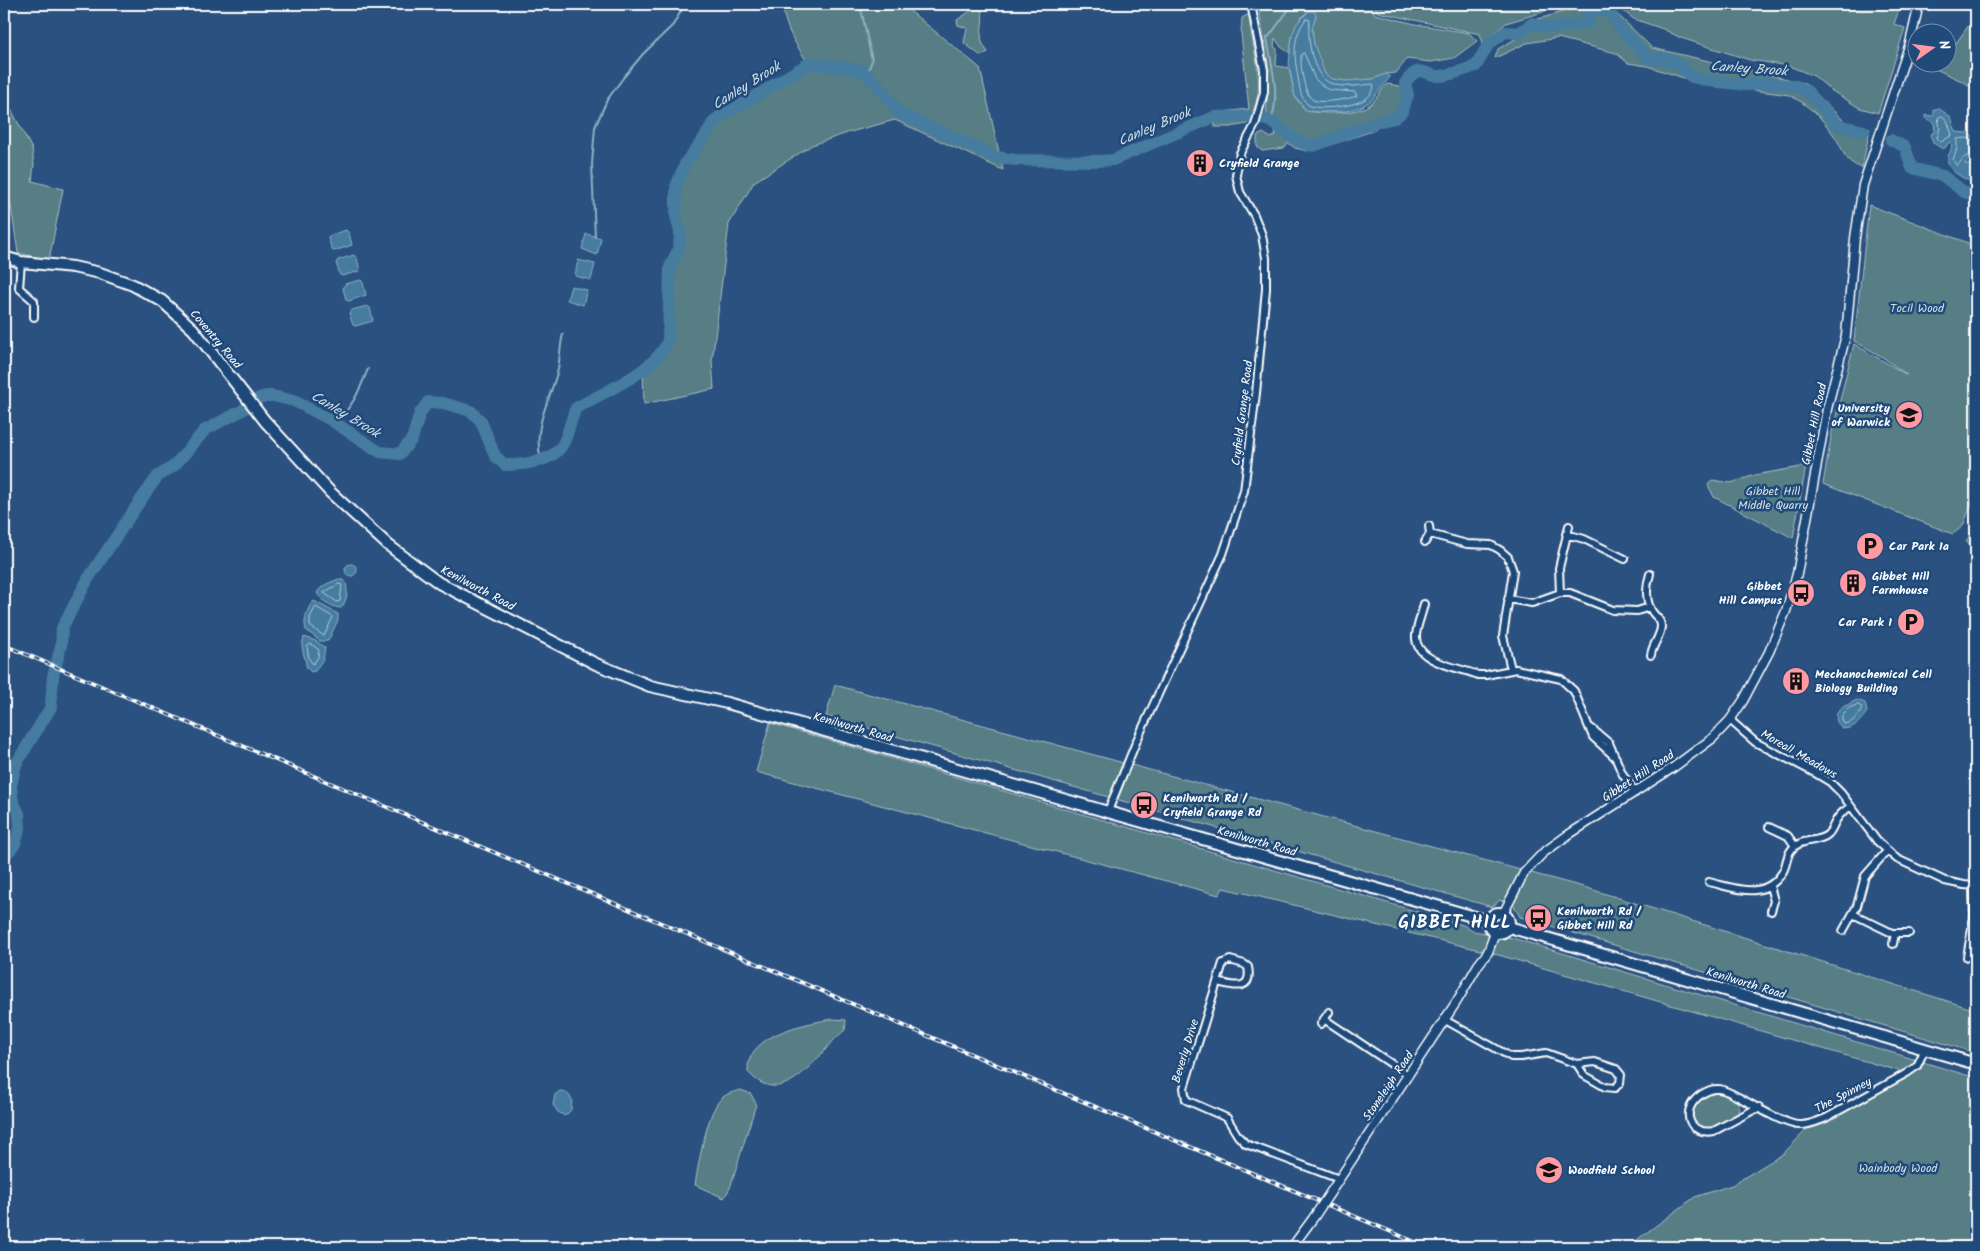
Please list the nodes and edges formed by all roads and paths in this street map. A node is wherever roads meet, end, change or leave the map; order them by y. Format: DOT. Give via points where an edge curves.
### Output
graph roads {
  1 [pos="1251,4"];
  2 [pos="1919,4"];
  3 [pos="4,257"];
  4 [pos="21,262"];
  5 [pos="34,317"];
  6 [pos="276,432"];
  7 [pos="1429,526"];
  8 [pos="1568,526"];
  9 [pos="1430,534"];
  10 [pos="1566,534"];
  11 [pos="1425,542"];
  12 [pos="1625,559"];
  13 [pos="1650,574"];
  14 [pos="1560,593"];
  15 [pos="1508,599"];
  16 [pos="1424,604"];
  17 [pos="1650,607"];
  18 [pos="1651,655"];
  19 [pos="1511,669"];
  20 [pos="1730,720"];
  21 [pos="1635,793"];
  22 [pos="1851,806"];
  23 [pos="1108,811"];
  24 [pos="1769,827"];
  25 [pos="1795,846"];
  26 [pos="1887,851"];
  27 [pos="1727,878"];
  28 [pos="1709,882"];
  29 [pos="1726,886"];
  30 [pos="1770,886"];
  31 [pos="1975,886"];
  32 [pos="1772,911"];
  33 [pos="1503,914"];
  34 [pos="1854,914"];
  35 [pos="1489,921"];
  36 [pos="1509,927"];
  37 [pos="1843,932"];
  38 [pos="1496,933"];
  39 [pos="1909,933"];
  40 [pos="1895,934"];
  41 [pos="1893,944"];
  42 [pos="1968,947"];
  43 [pos="1976,948"];
  44 [pos="1967,956"];
  45 [pos="1218,982"];
  46 [pos="1329,1012"];
  47 [pos="1445,1020"];
  48 [pos="1925,1049"];
  49 [pos="1577,1064"];
  50 [pos="1976,1064"];
  51 [pos="1408,1075"];
  52 [pos="1759,1107"];
  53 [pos="1339,1179"];
  54 [pos="1292,1247"];
  1 -- 23 [label="street, Cryfield Grange Road" via="1265,79 1264,92 1260,111 1240,153 1236,171 1240,192 1262,235 1266,303 1244,491 1223,554 1137,740"];
  2 -- 20 [label="street, Gibbet Hill Road" via="1910,42 1863,185 1846,335 1827,409 1797,574 1769,652"];
  3 -- 4 [label="main road, Coventry Road"];
  4 -- 5 [label="street" via="18,286 34,301"];
  4 -- 6 [label="main road, Coventry Road" via="100,273 157,298 193,329"];
  6 -- 23 [label="main road, Kenilworth Road" via="330,492 388,545 439,583 596,664 650,686 727,703"];
  7 -- 9 [label="street"];
  8 -- 10 [label="street"];
  9 -- 11 [label="street"];
  9 -- 15 [label="street" via="1467,544 1486,544 1500,550 1512,567"];
  10 -- 12 [label="street"];
  10 -- 14 [label="street" via="1559,568"];
  13 -- 17 [label="street" via="1647,585"];
  14 -- 15 [label="street" via="1535,603"];
  14 -- 17 [label="street" via="1573,593 1613,610 1637,611"];
  15 -- 19 [label="street" via="1503,636"];
  16 -- 19 [label="street" via="1416,636 1424,655 1478,675"];
  17 -- 18 [label="street" via="1661,626"];
  19 -- 21 [label="street" via="1554,676 1567,684 1579,700 1597,742 1616,758"];
  20 -- 21 [label="street, Gibbet Hill Road" via="1696,752"];
  20 -- 22 [label="street, Moreall Meadows" via="1755,742 1830,782"];
  21 -- 33 [label="street, Gibbet Hill Road" via="1538,858 1524,872"];
  22 -- 25 [label="street" via="1840,815 1826,836"];
  22 -- 26 [label="street, Moreall Meadows"];
  23 -- 35 [label="main road, Kenilworth Road"];
  24 -- 25 [label="street" via="1788,836"];
  25 -- 30 [label="street" via="1782,873"];
  26 -- 31 [label="street, Moreall Meadows" via="1938,879"];
  26 -- 34 [label="street" via="1863,880"];
  27 -- 29 [label="street"];
  28 -- 29 [label="street"];
  29 -- 30 [label="street" via="1751,892"];
  30 -- 32 [label="street" via="1774,901"];
  31 -- 42 [label="street"];
  33 -- 35 [label="main road" via="1494,915"];
  33 -- 36 [label="main road" via="1509,920"];
  34 -- 37 [label="street"];
  34 -- 40 [label="street"];
  35 -- 38 [label="main road" via="1490,928"];
  36 -- 38 [label="main road" via="1503,933"];
  36 -- 48 [label="main road, Kenilworth Road"];
  38 -- 47 [label="street, Stoneleigh Road" via="1488,952"];
  39 -- 40 [label="street"];
  40 -- 41 [label="street"];
  42 -- 43 [label="street"];
  42 -- 44 [label="street"];
  45 -- 45 [label="street, Beverly Drive" via="1225,961 1233,960 1248,967 1246,982 1242,986"];
  45 -- 53 [label="street, Beverly Drive" via="1184,1088 1186,1100 1227,1118 1246,1144"];
  46 -- 51 [label="street" via="1323,1022"];
  47 -- 49 [label="street" via="1511,1057 1546,1053"];
  47 -- 51 [label="street, Stoneleigh Road"];
  48 -- 50 [label="main road, Kenilworth Road"];
  48 -- 52 [label="street, The Spinney" via="1917,1066 1907,1074 1812,1124 1800,1126 1789,1123"];
  49 -- 49 [label="street" via="1591,1061 1616,1069 1621,1075 1620,1083 1615,1088 1605,1087 1584,1075"];
  51 -- 53 [label="street, Stoneleigh Road"];
  52 -- 52 [label="street, The Spinney" via="1714,1088 1692,1102 1688,1111 1696,1129 1708,1133"];
  53 -- 54 [label="street, Stoneleigh Road, bridge"];
}
